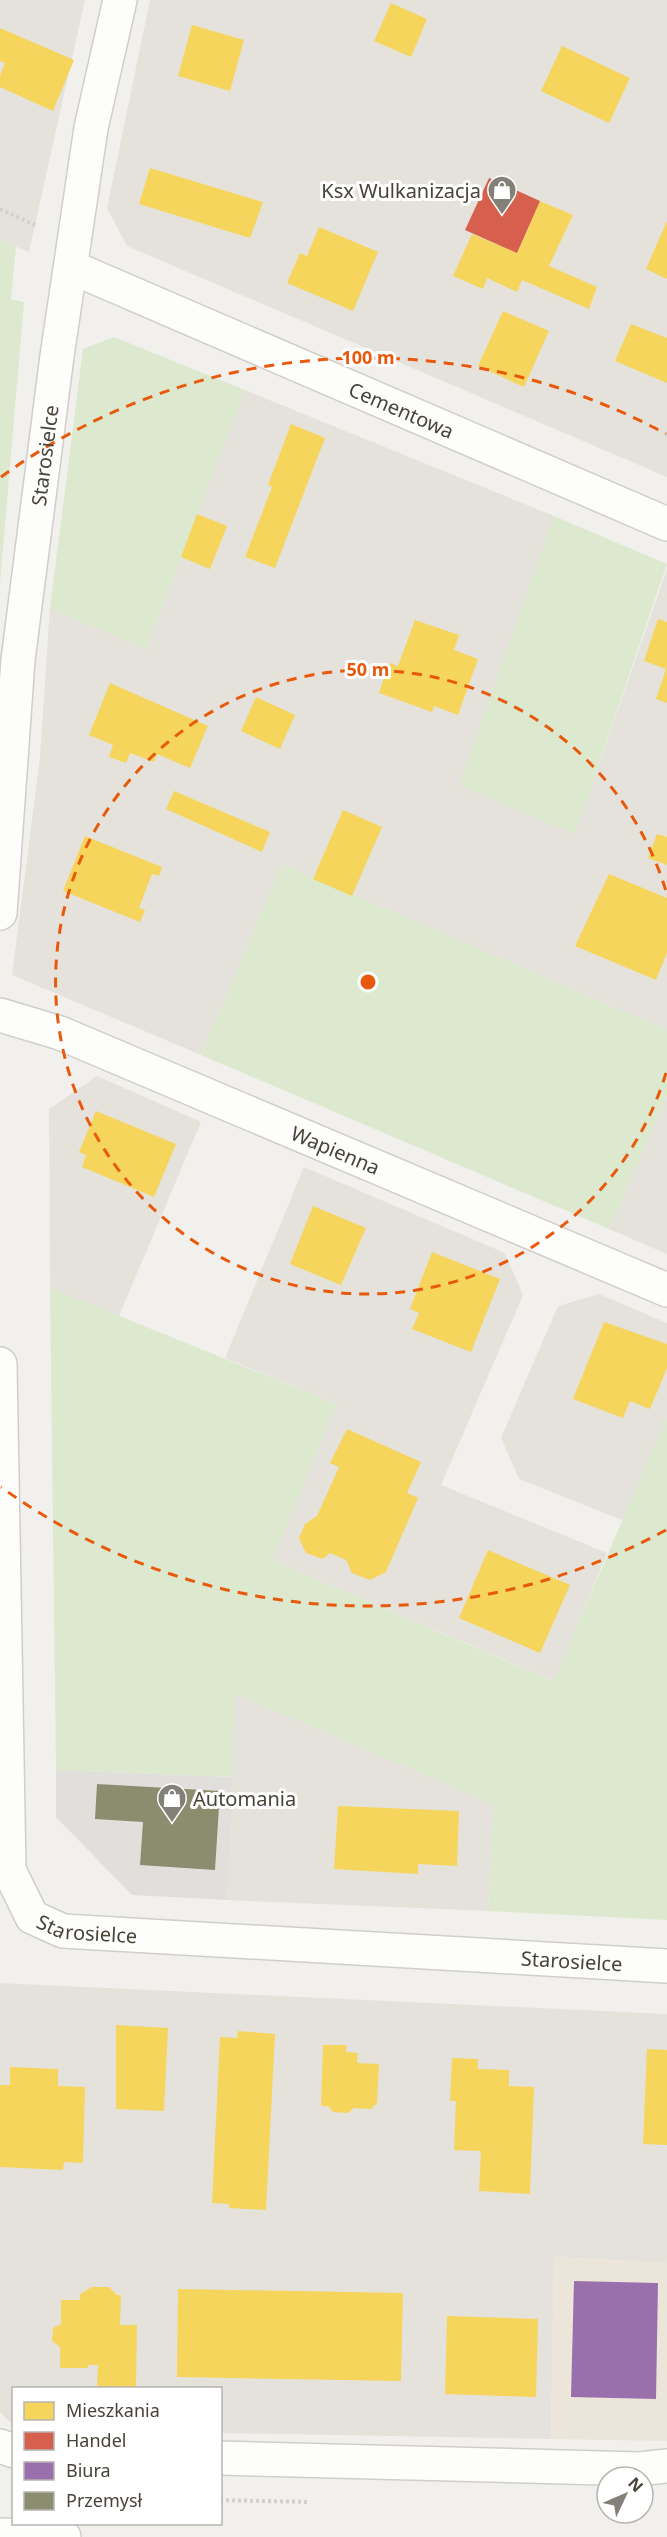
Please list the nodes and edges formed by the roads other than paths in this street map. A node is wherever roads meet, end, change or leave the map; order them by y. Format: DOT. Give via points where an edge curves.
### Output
graph roads {
  1 [pos="120,0"];
  2 [pos="71,267"];
  3 [pos="667,524"];
  4 [pos="0,913"];
  5 [pos="0,1015"];
  6 [pos="667,1290"];
  7 [pos="0,1364"];
  8 [pos="667,1966"];
  9 [pos="222,2458"];
  10 [pos="667,2466"];
  11 [pos="0,2535"];
  12 [pos="64,2537"];
  1 -- 2 [label="street, Starosielce" via="91,128"];
  2 -- 3 [label="street, Cementowa"];
  2 -- 4 [label="street, Starosielce" via="18,660"];
  5 -- 6 [label="street, Wapienna" via="60,1033"];
  7 -- 8 [label="street, Starosielce" via="9,1870 32,1917 63,1931"];
  9 -- 10 [label="street" via="640,2469"];
  11 -- 12 [label="street"];
}
